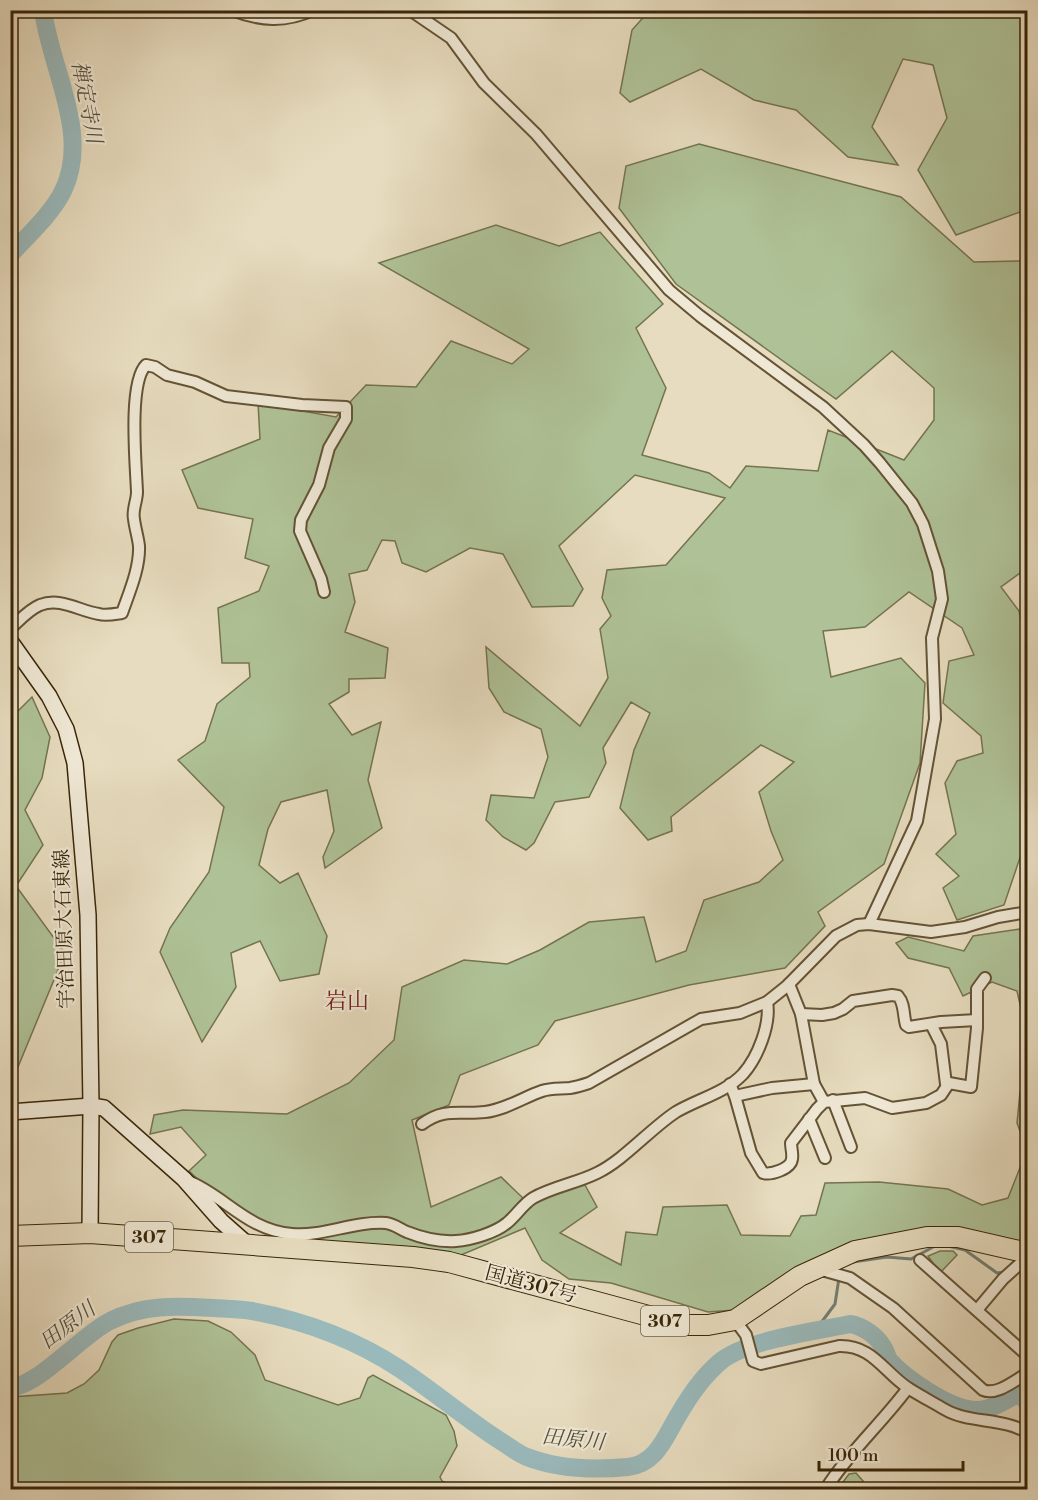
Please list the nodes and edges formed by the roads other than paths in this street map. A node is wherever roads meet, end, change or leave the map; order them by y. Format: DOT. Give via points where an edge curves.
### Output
graph roads {
  1 [pos="232,10"];
  2 [pos="313,10"];
  3 [pos="410,10"];
  4 [pos="324,592"];
  5 [pos="10,629"];
  6 [pos="10,642"];
  7 [pos="1028,912"];
  8 [pos="870,924"];
  9 [pos="985,978"];
  10 [pos="789,984"];
  11 [pos="767,1002"];
  12 [pos="801,1014"];
  13 [pos="977,1020"];
  14 [pos="931,1024"];
  15 [pos="730,1084"];
  16 [pos="814,1084"];
  17 [pos="946,1084"];
  18 [pos="735,1096"];
  19 [pos="829,1101"];
  20 [pos="91,1106"];
  21 [pos="10,1112"];
  22 [pos="809,1119"];
  23 [pos="422,1124"];
  24 [pos="851,1148"];
  25 [pos="825,1158"];
  26 [pos="184,1179"];
  27 [pos="90,1233"];
  28 [pos="10,1236"];
  29 [pos="247,1244"];
  30 [pos="1027,1253"];
  31 [pos="920,1260"];
  32 [pos="825,1270"];
  33 [pos="976,1310"];
  34 [pos="740,1327"];
  35 [pos="1028,1356"];
  36 [pos="1028,1373"];
  37 [pos="908,1388"];
  38 [pos="1028,1433"];
  39 [pos="825,1490"];
  1 -- 2 [label="street" via="256,19 275,20"];
  3 -- 8 [label="street" via="451,38 484,82 536,134 669,291 823,407 880,463 912,503 923,524 942,599 932,638 935,719 917,821"];
  4 -- 5 [label="street" via="300,531 301,520 319,485 329,448 346,419 346,407 226,396 146,365 138,383 134,447 137,494 133,516 139,547 122,613 99,614 47,603"];
  6 -- 20 [label="main road, 宇治田原大石東線" via="49,696 66,729 75,763 88,915"];
  7 -- 8 [label="street" via="931,932"];
  8 -- 10 [label="street" via="857,925 836,936"];
  9 -- 13 [label="street" via="977,989"];
  10 -- 11 [label="street"];
  10 -- 12 [label="street"];
  11 -- 15 [label="street" via="769,1011 755,1055 744,1073"];
  11 -- 23 [label="street" via="740,1013 701,1019 589,1083 544,1090 486,1112 444,1114"];
  12 -- 14 [label="street" via="834,1013 853,1000 892,995 902,1000 906,1025"];
  12 -- 16 [label="street"];
  13 -- 14 [label="street"];
  13 -- 17 [label="street" via="971,1087"];
  14 -- 17 [label="street" via="941,1044"];
  15 -- 18 [label="street"];
  15 -- 26 [label="street" via="677,1112 599,1173 533,1198 506,1224 457,1241 429,1240 390,1224 366,1222 310,1233 274,1230 246,1219"];
  16 -- 18 [label="street"];
  16 -- 19 [label="street"];
  17 -- 19 [label="street" via="941,1095 932,1101 892,1108 865,1098"];
  18 -- 22 [label="street" via="751,1153 766,1174 791,1162 791,1143"];
  19 -- 22 [label="street"];
  19 -- 24 [label="street"];
  20 -- 21 [label="main road"];
  20 -- 26 [label="main road" via="104,1107"];
  20 -- 27 [label="main road, 宇治田原大石東線"];
  22 -- 25 [label="street"];
  26 -- 29 [label="main road"];
  27 -- 28 [label="highway, 国道307号 / 307"];
  27 -- 29 [label="highway, 国道307号 / 307"];
  29 -- 34 [label="highway, 国道307号 / 307" via="449,1262 682,1325"];
  30 -- 32 [label="highway, 国道307号 / 307" via="958,1237 927,1238 855,1251"];
  30 -- 33 [label="street"];
  31 -- 33 [label="street"];
  32 -- 34 [label="highway, 国道307号 / 307" via="800,1276"];
  32 -- 36 [label="street" via="845,1276 893,1308 983,1390 996,1391"];
  33 -- 35 [label="street"];
  34 -- 37 [label="street" via="753,1361 761,1364 851,1346 878,1360"];
  37 -- 38 [label="street" via="953,1414 1002,1423"];
  37 -- 39 [label="street" via="842,1464"];
}
